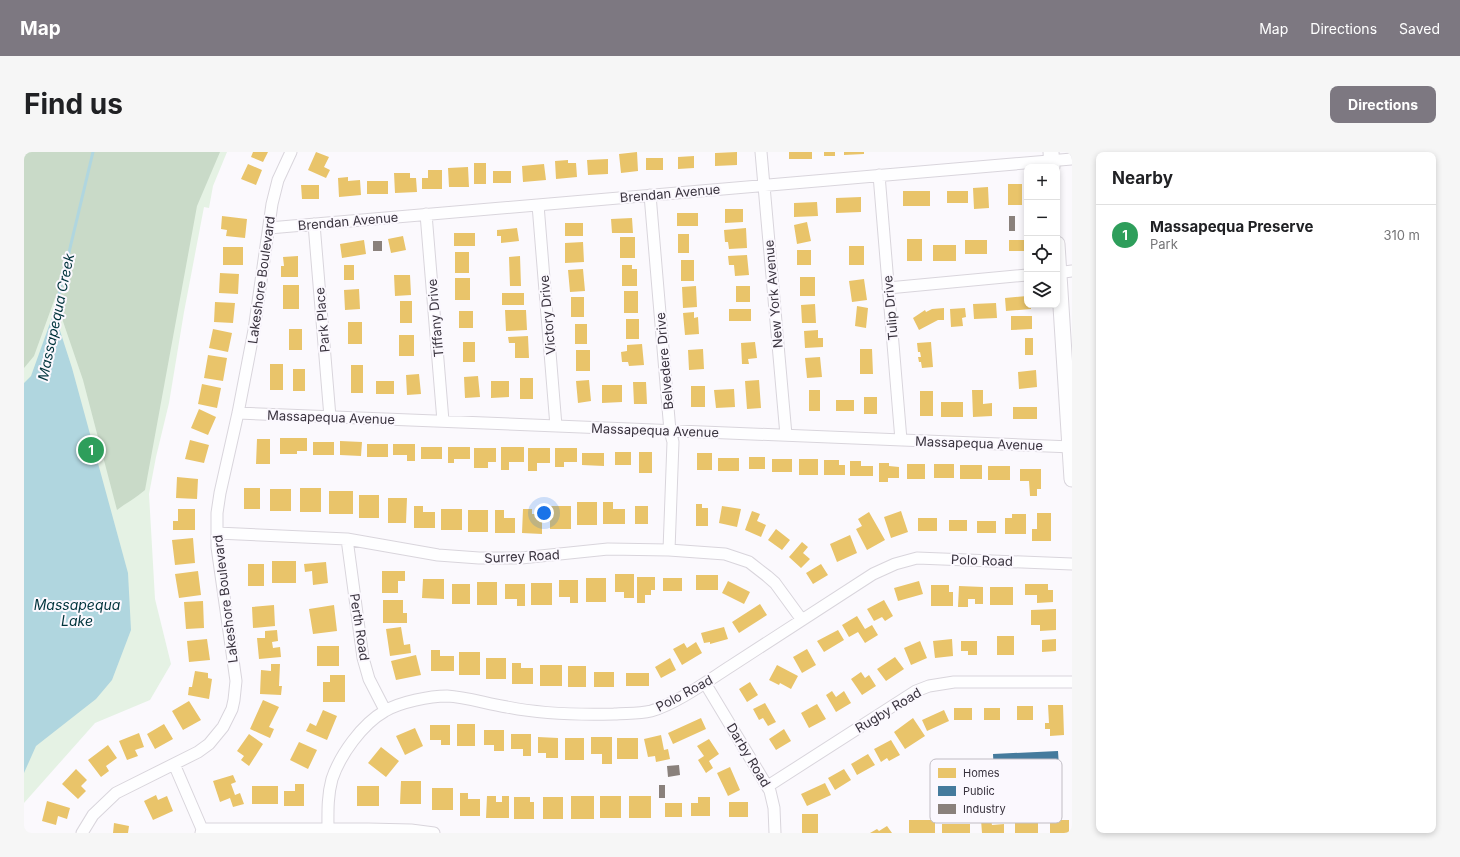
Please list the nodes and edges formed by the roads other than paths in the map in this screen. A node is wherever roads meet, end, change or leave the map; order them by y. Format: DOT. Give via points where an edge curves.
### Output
graph roads {
  1 [pos="290,152"];
  2 [pos="761,152"];
  3 [pos="1072,159"];
  4 [pos="1052,160"];
  5 [pos="879,175"];
  6 [pos="764,185"];
  7 [pos="650,195"];
  8 [pos="538,205"];
  9 [pos="426,214"];
  10 [pos="314,224"];
  11 [pos="269,228"];
  12 [pos="1060,258"];
  13 [pos="1063,272"];
  14 [pos="1024,275"];
  15 [pos="888,288"];
  16 [pos="238,413"];
  17 [pos="330,417"];
  18 [pos="443,422"];
  19 [pos="556,426"];
  20 [pos="670,431"];
  21 [pos="786,435"];
  22 [pos="901,440"];
  23 [pos="1071,447"];
  24 [pos="1072,479"];
  25 [pos="217,533"];
  26 [pos="347,539"];
  27 [pos="669,550"];
  28 [pos="1072,564"];
  29 [pos="802,620"];
  30 [pos="1072,682"];
  31 [pos="705,683"];
  32 [pos="385,710"];
  33 [pos="174,764"];
  34 [pos="768,786"];
  35 [pos="202,831"];
  36 [pos="328,831"];
  37 [pos="82,833"];
  38 [pos="434,833"];
  39 [pos="775,833"];
  1 -- 11 [label="street, Lakeshore Boulevard" via="275,190"];
  2 -- 6 [label="street, New York Avenue"];
  3 -- 4 [label="street, Brendan Avenue"];
  4 -- 5 [label="street, Brendan Avenue"];
  5 -- 6 [label="street, Brendan Avenue"];
  5 -- 15 [label="street, Tulip Drive"];
  6 -- 7 [label="street, Brendan Avenue"];
  6 -- 21 [label="street, New York Avenue"];
  7 -- 8 [label="street, Brendan Avenue"];
  7 -- 20 [label="street, Belvedere Drive"];
  8 -- 9 [label="street, Brendan Avenue"];
  8 -- 19 [label="street, Victory Drive"];
  9 -- 10 [label="street, Brendan Avenue"];
  9 -- 18 [label="street, Tiffany Drive"];
  10 -- 11 [label="street, Brendan Avenue"];
  10 -- 17 [label="street, Park Place"];
  11 -- 16 [label="street, Lakeshore Boulevard" via="254,330"];
  12 -- 13 [label="main road"];
  13 -- 23 [label="main road"];
  14 -- 15 [label="street"];
  15 -- 22 [label="street, Tulip Drive"];
  16 -- 17 [label="street, Massapequa Avenue"];
  16 -- 25 [label="street, Lakeshore Boulevard" via="220,493"];
  17 -- 18 [label="street, Massapequa Avenue"];
  18 -- 19 [label="street, Massapequa Avenue"];
  19 -- 20 [label="street, Massapequa Avenue"];
  20 -- 21 [label="street, Massapequa Avenue"];
  20 -- 27 [label="street, Belvedere Drive" via="673,442"];
  21 -- 22 [label="street, Massapequa Avenue"];
  22 -- 23 [label="street, Massapequa Avenue"];
  23 -- 24 [label="main road"];
  25 -- 26 [label="street, Surrey Road"];
  25 -- 33 [label="street, Lakeshore Boulevard" via="236,682 234,700 228,719 217,736 198,752"];
  26 -- 27 [label="street, Surrey Road" via="438,555 480,558 521,558 608,549"];
  26 -- 32 [label="street, Perth Road" via="363,658 369,679"];
  27 -- 29 [label="street, Surrey Road" via="725,554 749,562 775,583"];
  28 -- 29 [label="street, Polo Road" via="917,558 873,574"];
  29 -- 31 [label="street, Polo Road"];
  30 -- 34 [label="street, Rugby Road" via="954,682 929,686"];
  31 -- 32 [label="street, Polo Road" via="665,706 639,713 549,713 446,696 420,699"];
  31 -- 34 [label="street, Darby Road"];
  32 -- 36 [label="street, Polo Road" via="359,734 337,766 329,796"];
  33 -- 35 [label="street"];
  33 -- 37 [label="street, Lakeshore Boulevard" via="116,793 93,815"];
  34 -- 39 [label="street, Darby Road" via="772,797"];
  35 -- 36 [label="street"];
  36 -- 38 [label="street" via="368,828"];
}
